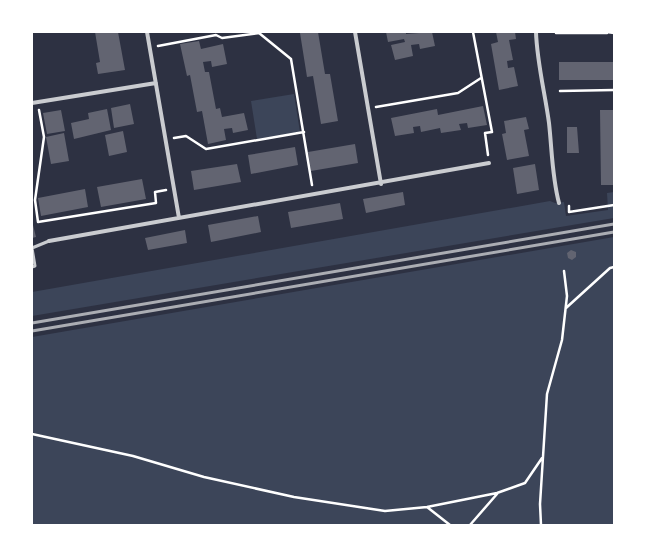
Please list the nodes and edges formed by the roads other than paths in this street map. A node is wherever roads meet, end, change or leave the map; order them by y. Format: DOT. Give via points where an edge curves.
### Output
graph roads {
  1 [pos="147,32"];
  2 [pos="355,32"];
  3 [pos="536,32"];
  4 [pos="156,83"];
  5 [pos="32,103"];
  6 [pos="489,163"];
  7 [pos="381,184"];
  8 [pos="560,203"];
  9 [pos="179,218"];
  10 [pos="49,241"];
  11 [pos="32,267"];
  1 -- 4 [label="street"];
  2 -- 7 [label="street"];
  3 -- 8 [label="street" via="555,187"];
  4 -- 5 [label="street"];
  4 -- 9 [label="street"];
  6 -- 7 [label="street"];
  7 -- 9 [label="street"];
  9 -- 10 [label="street"];
  10 -- 11 [label="lane" via="32,248 35,266"];
}
